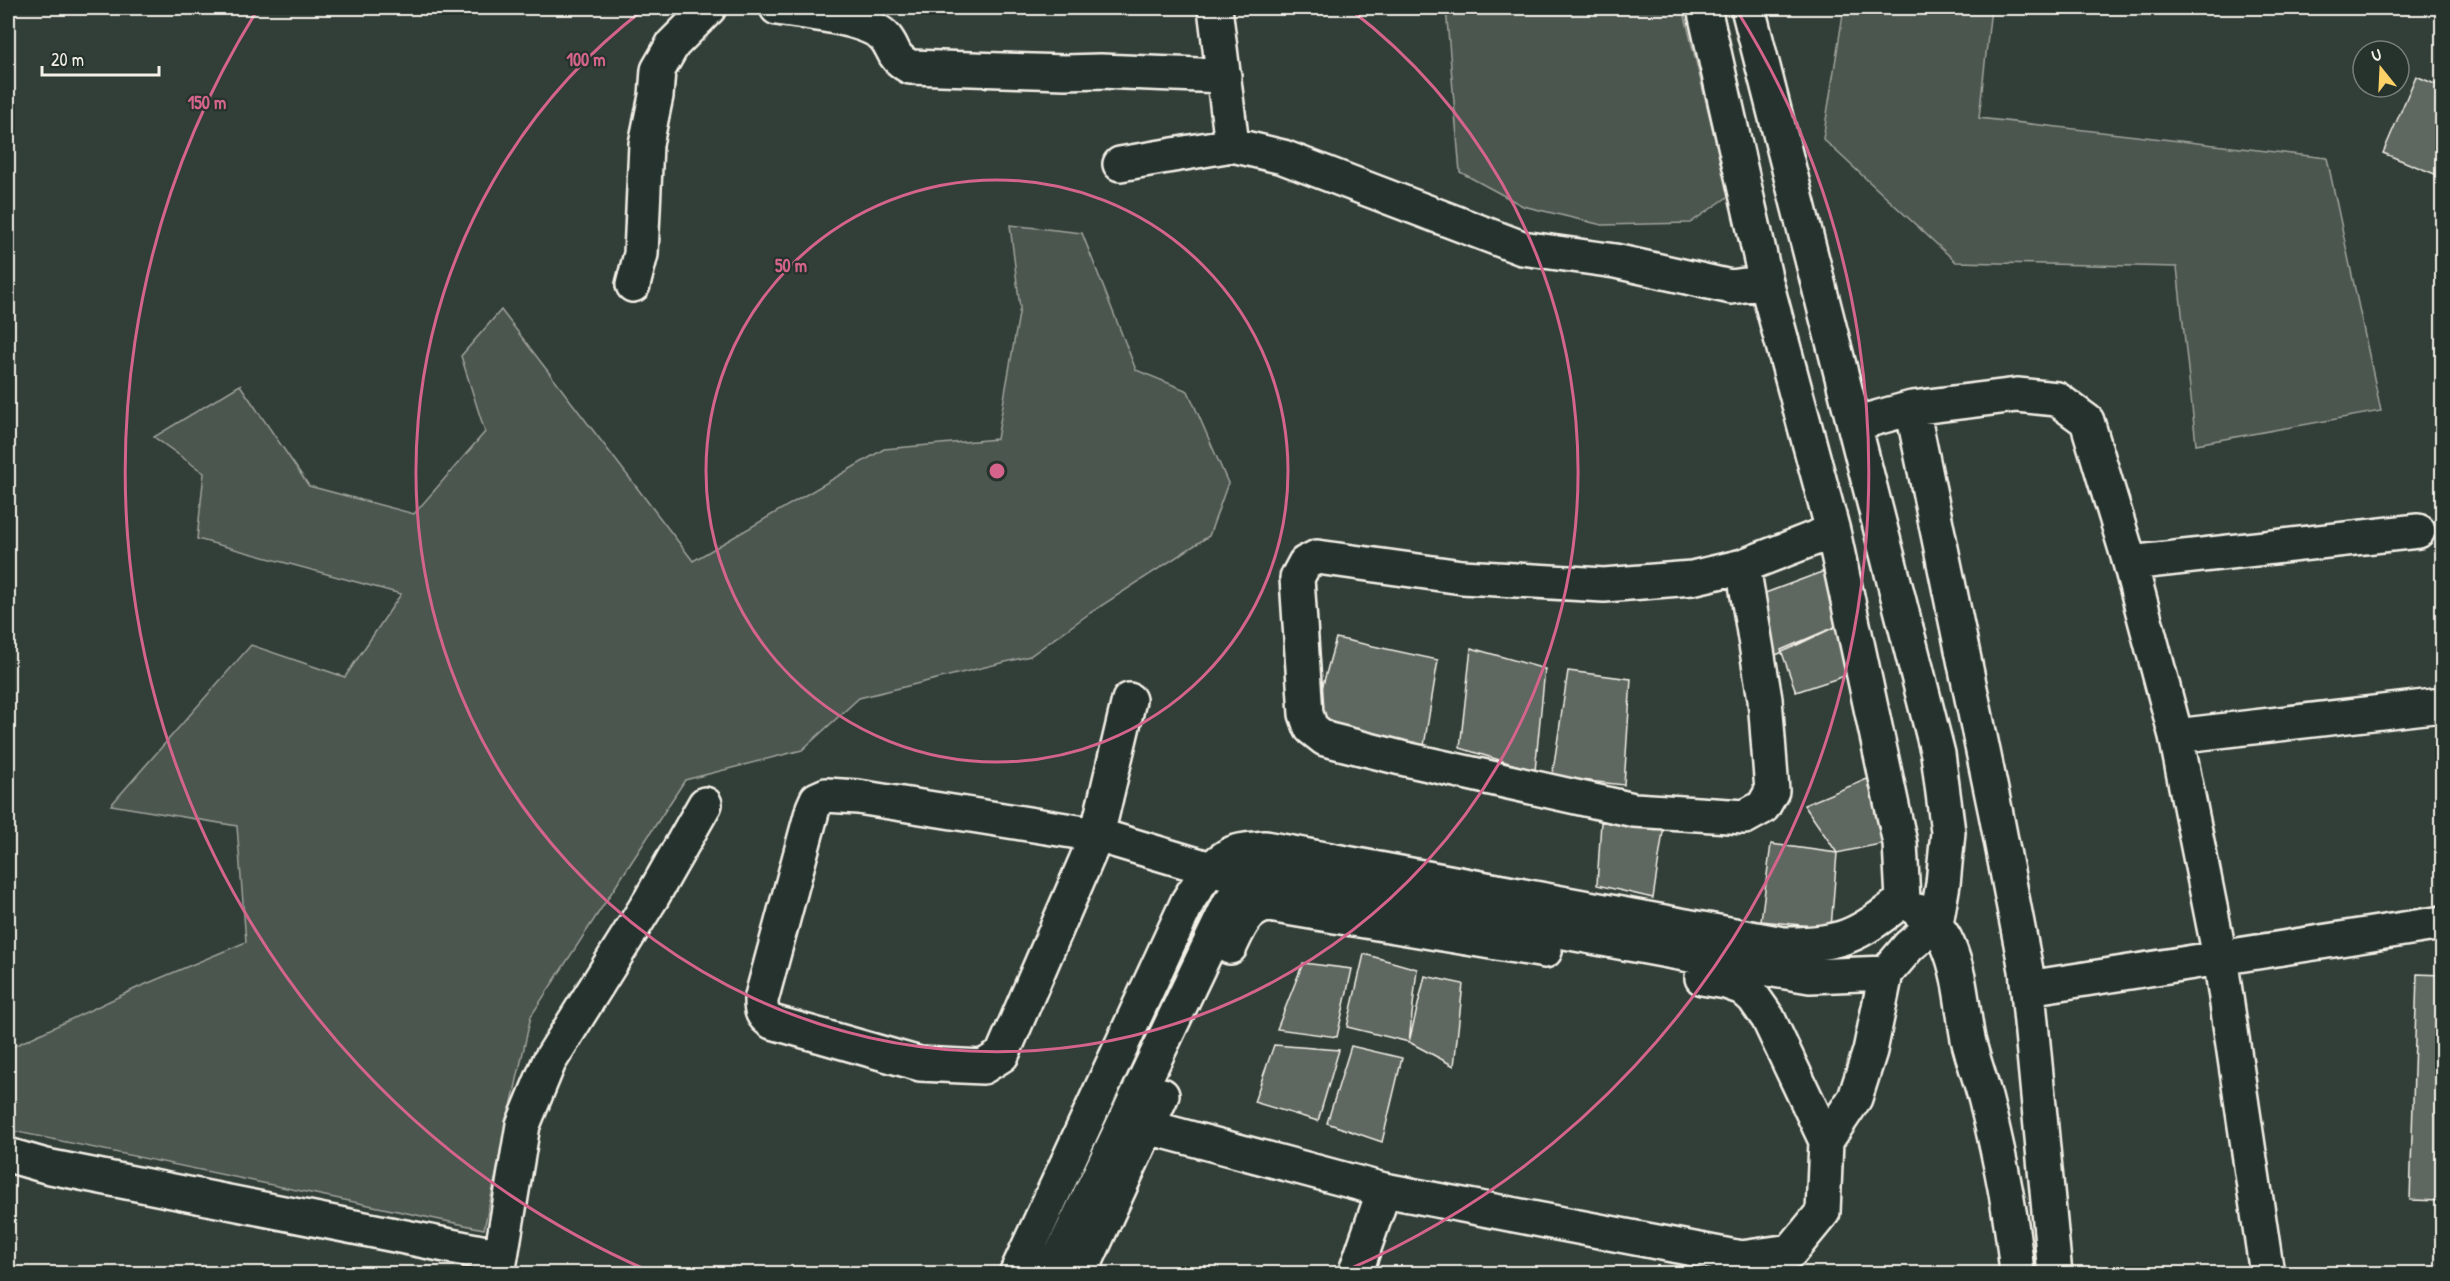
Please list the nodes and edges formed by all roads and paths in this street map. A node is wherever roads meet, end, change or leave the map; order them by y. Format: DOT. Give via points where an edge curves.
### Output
graph roads {
  1 [pos="709,8"];
  2 [pos="777,8"];
  3 [pos="1215,8"];
  4 [pos="1704,8"];
  5 [pos="1748,8"];
  6 [pos="1224,76"];
  7 [pos="1232,145"];
  8 [pos="1120,164"];
  9 [pos="1766,282"];
  10 [pos="633,285"];
  11 [pos="1912,408"];
  12 [pos="1854,424"];
  13 [pos="1833,531"];
  14 [pos="2418,531"];
  15 [pos="2130,563"];
  16 [pos="1743,566"];
  17 [pos="1129,700"];
  18 [pos="2442,705"];
  19 [pos="2176,736"];
  20 [pos="705,804"];
  21 [pos="1096,835"];
  22 [pos="1211,869"];
  23 [pos="1248,880"];
  24 [pos="1903,900"];
  25 [pos="2442,922"];
  26 [pos="1936,924"];
  27 [pos="2220,957"];
  28 [pos="1886,973"];
  29 [pos="2028,988"];
  30 [pos="1148,1127"];
  31 [pos="1826,1141"];
  32 [pos="8,1155"];
  33 [pos="1384,1190"];
  34 [pos="499,1265"];
  35 [pos="1734,1266"];
  36 [pos="1016,1274"];
  37 [pos="1052,1274"];
  38 [pos="1080,1274"];
  39 [pos="1355,1274"];
  40 [pos="2017,1274"];
  41 [pos="2055,1274"];
  42 [pos="2267,1274"];
  1 -- 10 [label="street" via="673,44 658,70 646,144 641,254"];
  2 -- 6 [label="street" via="866,24 885,37 896,59 910,67"];
  3 -- 6 [label="street"];
  4 -- 9 [label="street"];
  5 -- 12 [label="street"];
  6 -- 7 [label="street"];
  7 -- 8 [label="street"];
  7 -- 9 [label="street" via="1283,157 1522,248 1615,261 1731,287"];
  9 -- 13 [label="street"];
  11 -- 12 [label="street"];
  11 -- 15 [label="street" via="2017,395 2056,399 2087,420"];
  11 -- 29 [label="street"];
  12 -- 26 [label="street" via="1938,754 1948,832"];
  13 -- 16 [label="street"];
  13 -- 24 [label="street" via="1900,843"];
  14 -- 15 [label="street"];
  15 -- 19 [label="street"];
  16 -- 16 [label="street" via="1692,578 1604,585 1462,577 1317,557 1305,563 1298,578 1306,714 1311,728 1325,739 1401,758 1634,810 1745,817 1763,807 1772,790 1765,699"];
  17 -- 21 [label="street"];
  18 -- 19 [label="street"];
  19 -- 27 [label="street"];
  20 -- 34 [label="street" via="549,1062 523,1125"];
  21 -- 21 [label="street" via="1002,1055 983,1067 920,1064 772,1022 762,1012 761,1000 817,800 826,795"];
  21 -- 22 [label="street"];
  22 -- 23 [label="street"];
  22 -- 24 [label="street" via="1233,852 1265,848 1783,944 1816,945 1842,939"];
  22 -- 36 [label="street" via="1197,885 1175,928"];
  23 -- 28 [label="street" via="1265,877 1810,976"];
  23 -- 37 [label="street" via="1229,904"];
  24 -- 26 [label="street"];
  25 -- 27 [label="street"];
  26 -- 28 [label="street" via="1909,946"];
  26 -- 40 [label="street" via="1948,945 1960,984 1999,1166"];
  27 -- 29 [label="street"];
  27 -- 42 [label="street"];
  28 -- 31 [label="street" via="1870,1051 1855,1098"];
  29 -- 41 [label="street"];
  30 -- 31 [label="street" via="1242,923 1252,910 1269,905 1743,988 1768,1018"];
  30 -- 33 [label="street"];
  30 -- 38 [label="street"];
  31 -- 35 [label="street" via="1823,1212 1791,1251"];
  32 -- 34 [label="street"];
  33 -- 35 [label="street"];
  33 -- 39 [label="street"];
}
